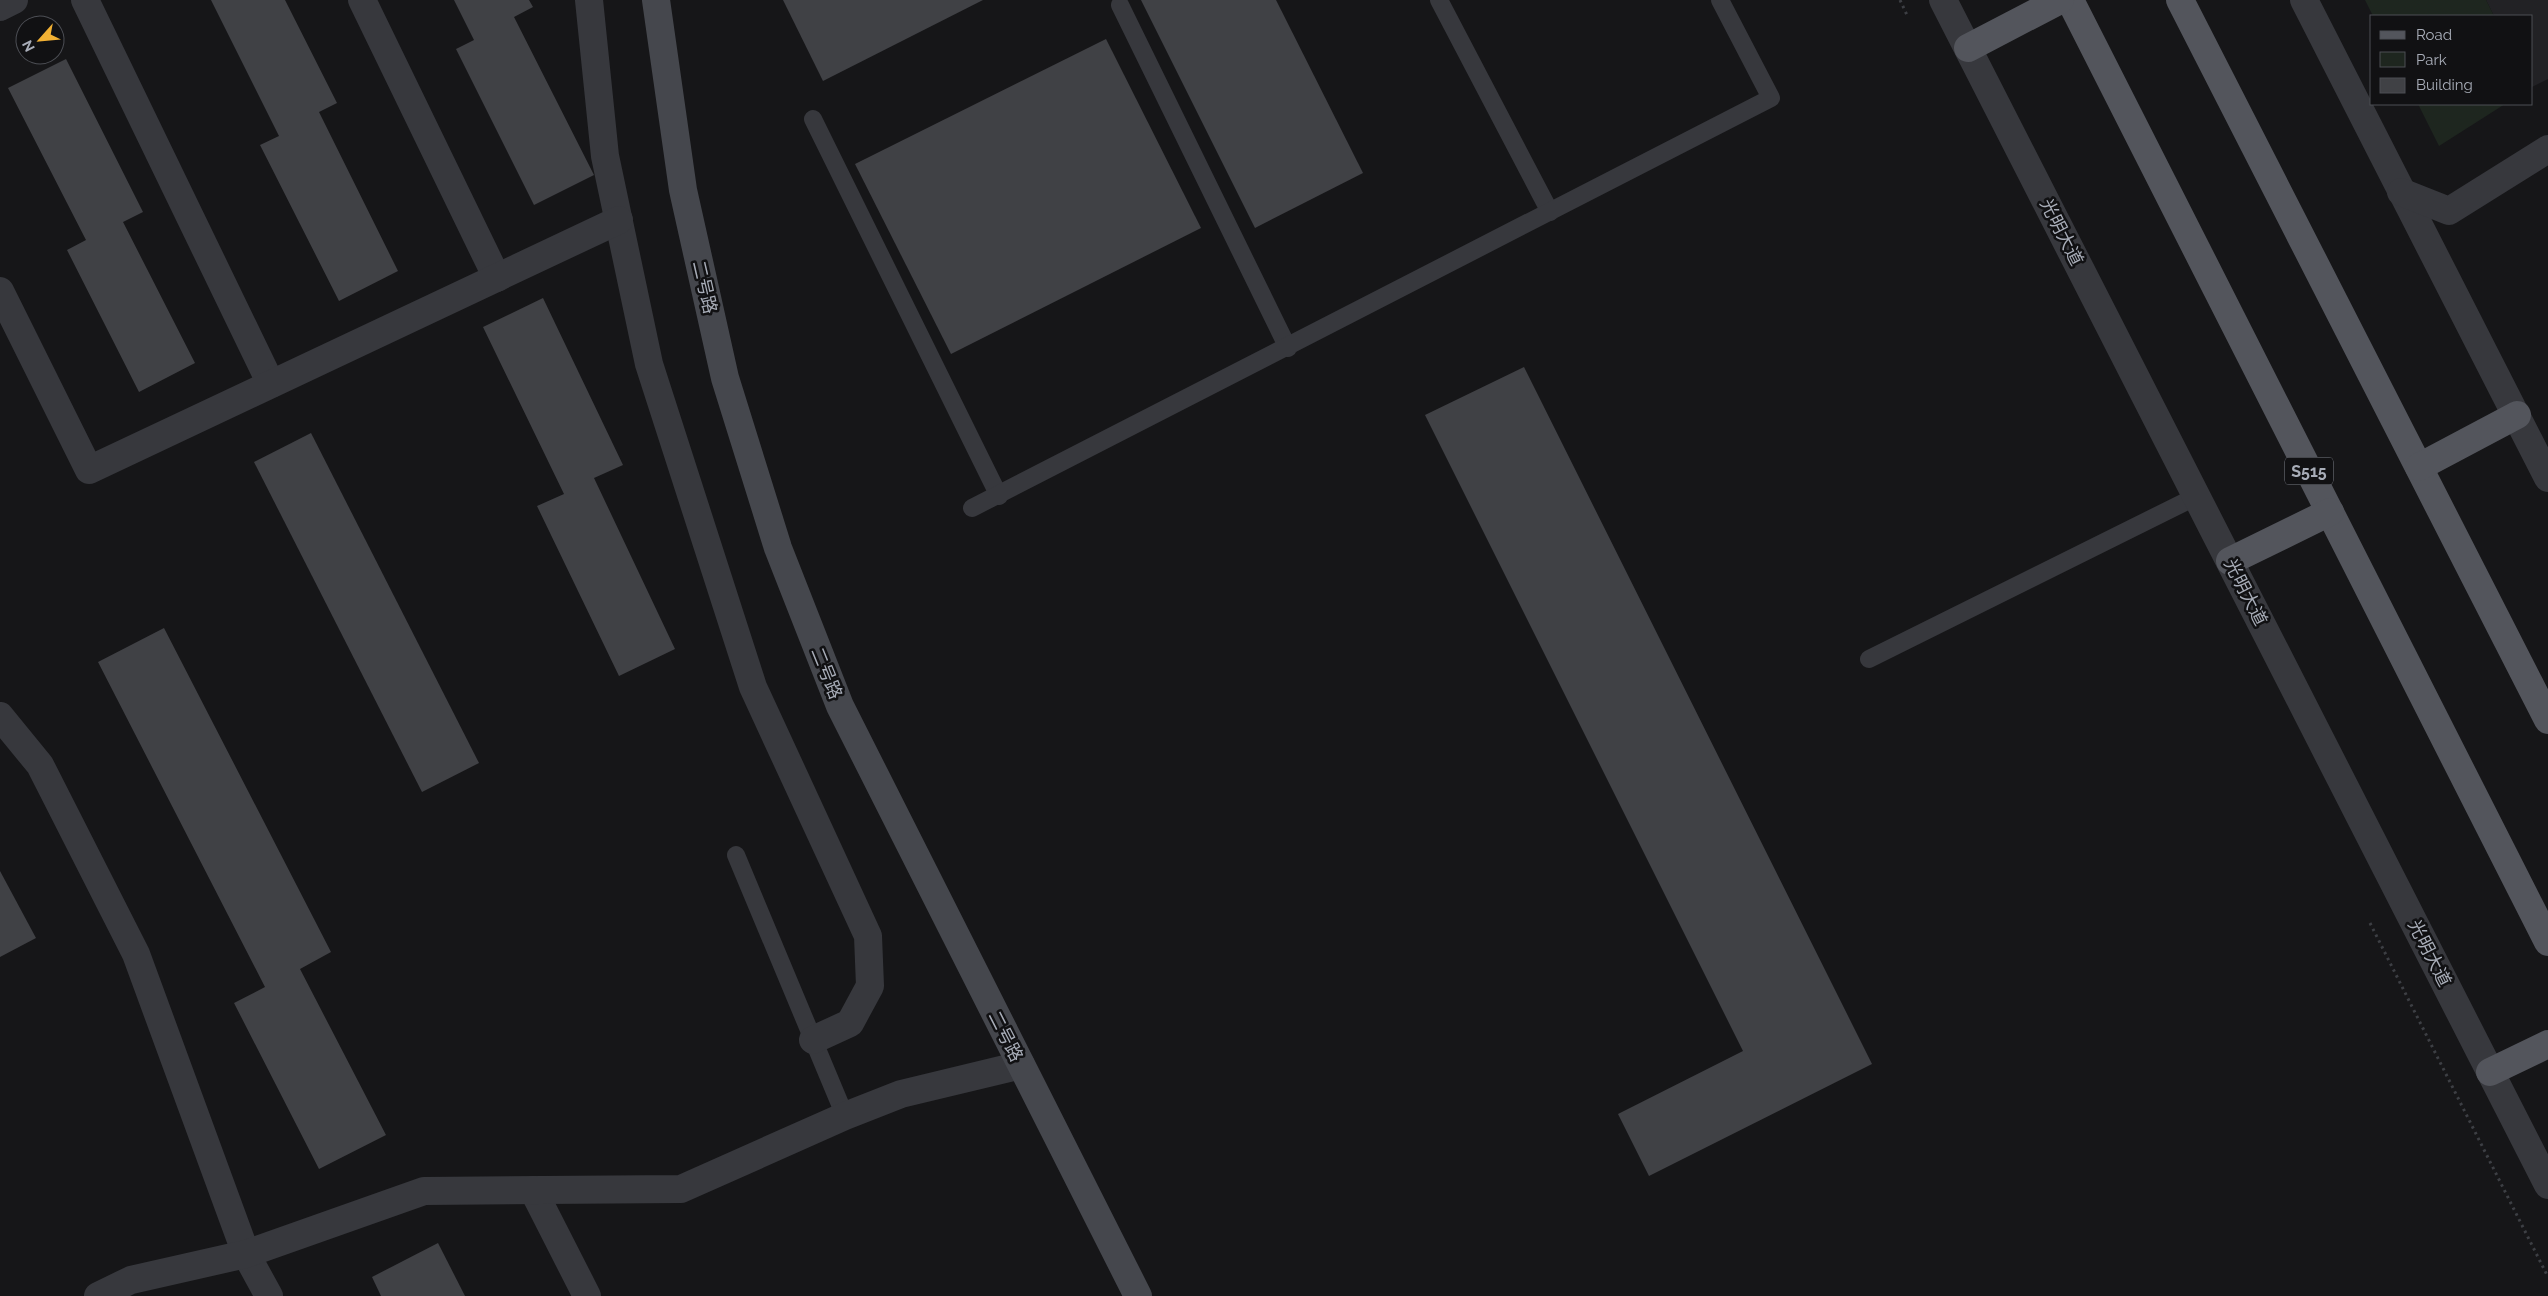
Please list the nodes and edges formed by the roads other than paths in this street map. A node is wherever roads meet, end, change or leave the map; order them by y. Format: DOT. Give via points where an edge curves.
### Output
graph roads {
  1 [pos="14,0"];
  2 [pos="85,0"];
  3 [pos="362,0"];
  4 [pos="589,0"];
  5 [pos="656,0"];
  6 [pos="1439,0"];
  7 [pos="1720,0"];
  8 [pos="1943,0"];
  9 [pos="2060,0"];
  10 [pos="2070,0"];
  11 [pos="2180,0"];
  12 [pos="2304,0"];
  13 [pos="1120,5"];
  14 [pos="0,7"];
  15 [pos="1968,48"];
  16 [pos="813,119"];
  17 [pos="2548,149"];
  18 [pos="2401,192"];
  19 [pos="1550,212"];
  20 [pos="619,220"];
  21 [pos="497,278"];
  22 [pos="0,291"];
  23 [pos="1288,348"];
  24 [pos="271,384"];
  25 [pos="2516,415"];
  26 [pos="2419,467"];
  27 [pos="2548,478"];
  28 [pos="999,496"];
  29 [pos="2197,496"];
  30 [pos="972,508"];
  31 [pos="2330,512"];
  32 [pos="2230,561"];
  33 [pos="1869,659"];
  34 [pos="0,716"];
  35 [pos="2548,720"];
  36 [pos="736,855"];
  37 [pos="2548,942"];
  38 [pos="813,1040"];
  39 [pos="2548,1044"];
  40 [pos="1021,1065"];
  41 [pos="2490,1072"];
  42 [pos="845,1116"];
  43 [pos="2548,1185"];
  44 [pos="533,1190"];
  45 [pos="246,1254"];
  46 [pos="98,1296"];
  47 [pos="269,1296"];
  48 [pos="586,1296"];
  49 [pos="1138,1296"];
  1 -- 14 [label="street"];
  2 -- 24 [label="street"];
  3 -- 21 [label="street"];
  4 -- 20 [label="street" via="605,156"];
  5 -- 40 [label="street, 二号路" via="685,200 725,378 778,548 840,706"];
  6 -- 19 [label="lane"];
  7 -- 19 [label="lane" via="1771,98"];
  8 -- 15 [label="street, 光明大道"];
  9 -- 15 [label="main road"];
  10 -- 31 [label="main road, S515"];
  11 -- 26 [label="main road"];
  12 -- 18 [label="street"];
  13 -- 23 [label="lane"];
  15 -- 29 [label="street, 光明大道"];
  16 -- 28 [label="lane"];
  17 -- 18 [label="street" via="2449,210"];
  18 -- 25 [label="street"];
  19 -- 23 [label="lane"];
  20 -- 21 [label="street"];
  20 -- 38 [label="street" via="649,364 753,687 868,936 870,986 850,1023"];
  21 -- 24 [label="street"];
  22 -- 24 [label="street" via="89,470"];
  23 -- 28 [label="lane"];
  25 -- 26 [label="main road"];
  25 -- 27 [label="street"];
  26 -- 35 [label="main road"];
  28 -- 30 [label="lane"];
  29 -- 32 [label="street, 光明大道"];
  29 -- 33 [label="lane"];
  31 -- 32 [label="main road"];
  31 -- 37 [label="main road, S515"];
  32 -- 41 [label="street, 光明大道"];
  34 -- 45 [label="street" via="40,765 136,954"];
  36 -- 38 [label="lane"];
  38 -- 42 [label="lane"];
  39 -- 41 [label="main road"];
  40 -- 42 [label="street" via="901,1094"];
  40 -- 49 [label="street, 二号路"];
  41 -- 43 [label="street, 光明大道"];
  42 -- 44 [label="street" via="681,1189"];
  44 -- 45 [label="street" via="424,1191"];
  44 -- 48 [label="street"];
  45 -- 46 [label="street" via="131,1280"];
  45 -- 47 [label="street"];
}
